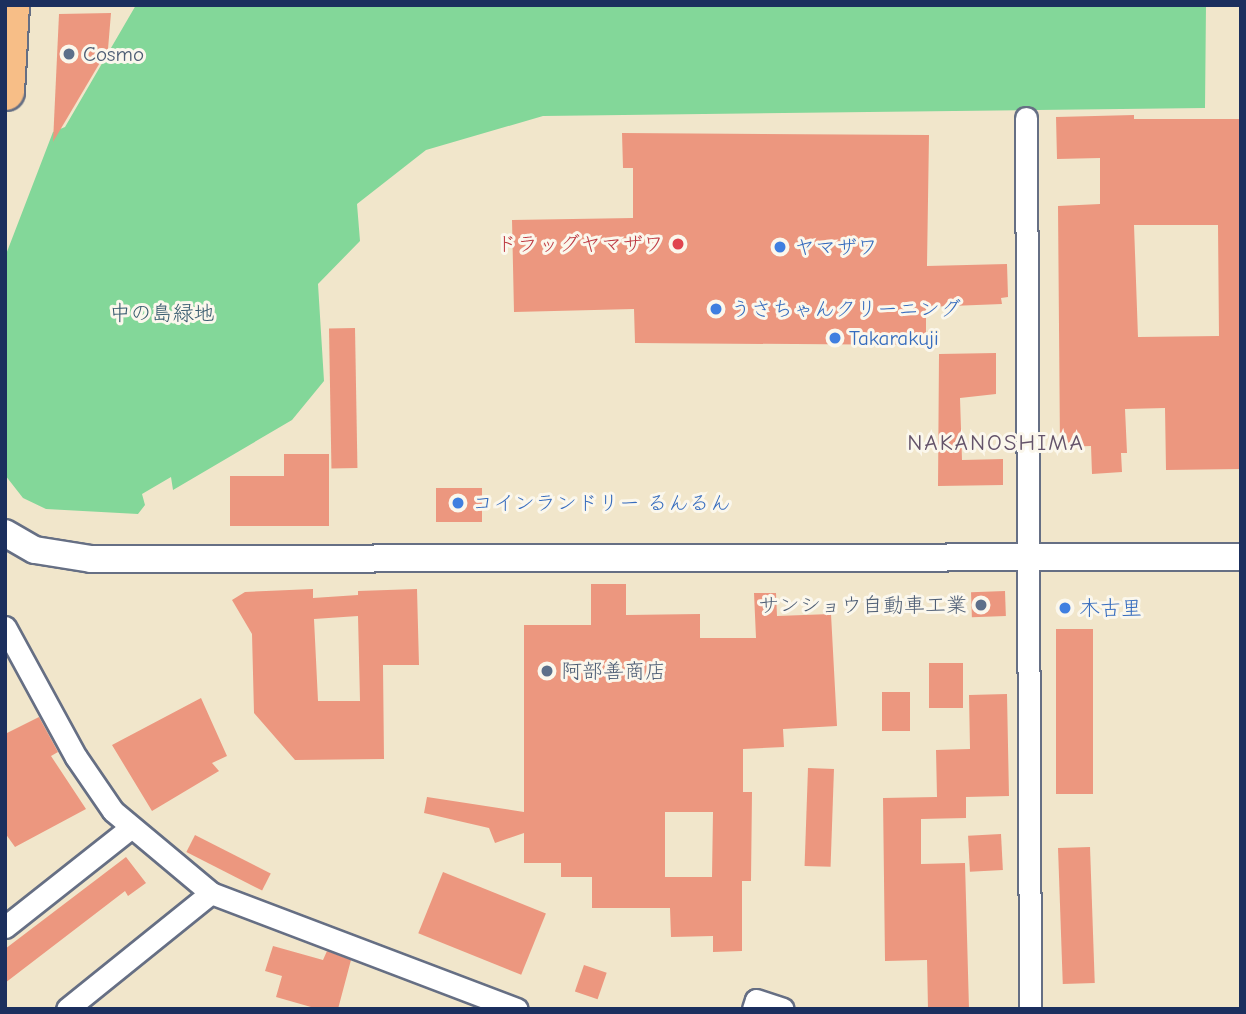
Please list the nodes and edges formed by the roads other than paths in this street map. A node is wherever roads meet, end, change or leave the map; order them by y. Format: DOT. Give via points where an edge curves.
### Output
graph roads {
  1 [pos="10,5"];
  2 [pos="5,91"];
  3 [pos="1026,118"];
  4 [pos="5,533"];
  5 [pos="1028,556"];
  6 [pos="1241,557"];
  7 [pos="5,627"];
  8 [pos="129,829"];
  9 [pos="211,893"];
  10 [pos="5,927"];
  11 [pos="67,1009"];
  12 [pos="517,1009"];
  13 [pos="753,1009"];
  14 [pos="783,1009"];
  15 [pos="1030,1009"];
  1 -- 2 [label="highway"];
  3 -- 5 [label="street"];
  4 -- 5 [label="street" via="35,550 91,559"];
  5 -- 6 [label="street"];
  5 -- 15 [label="street"];
  7 -- 8 [label="street" via="76,757"];
  8 -- 9 [label="street"];
  8 -- 10 [label="street"];
  9 -- 11 [label="street"];
  9 -- 12 [label="street"];
  13 -- 14 [label="street" via="756,1000"];
}
